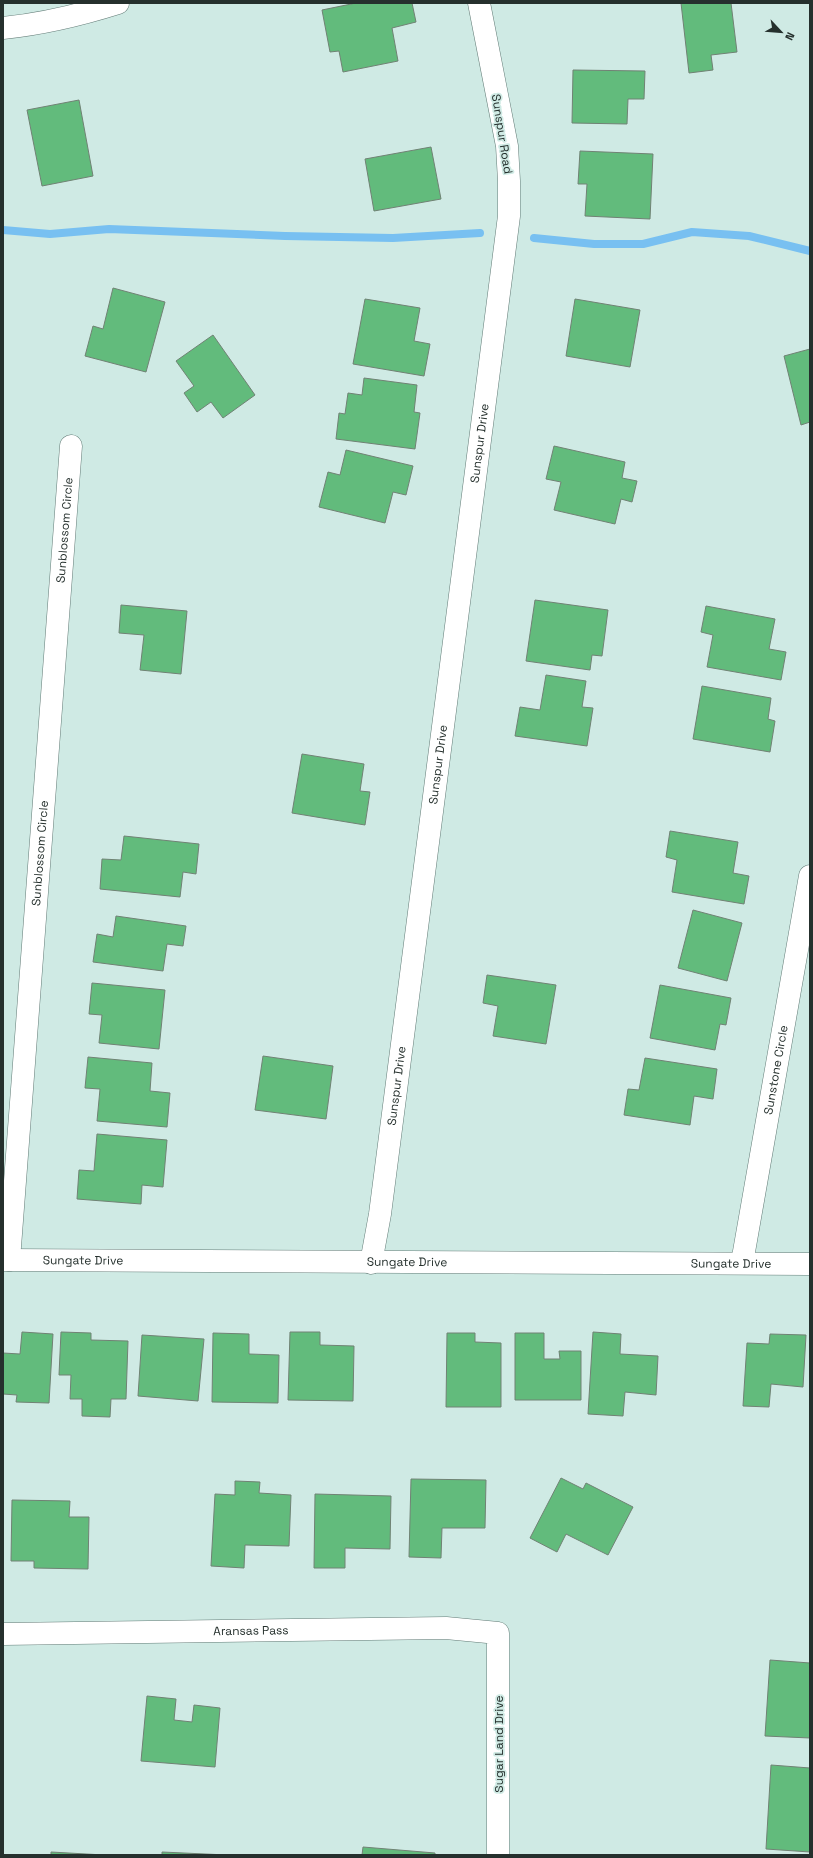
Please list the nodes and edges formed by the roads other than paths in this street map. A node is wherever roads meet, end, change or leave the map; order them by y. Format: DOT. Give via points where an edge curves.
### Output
graph roads {
  1 [pos="118,3"];
  2 [pos="478,3"];
  3 [pos="3,28"];
  4 [pos="504,267"];
  5 [pos="71,446"];
  6 [pos="810,876"];
  7 [pos="6,1260"];
  8 [pos="371,1263"];
  9 [pos="742,1263"];
  10 [pos="810,1264"];
  11 [pos="498,1633"];
  12 [pos="3,1634"];
  13 [pos="498,1855"];
  1 -- 3 [label="street" via="82,15 34,25"];
  2 -- 4 [label="street, Sunspur Road" via="507,146 509,216"];
  4 -- 8 [label="street, Sunspur Drive" via="380,1214"];
  5 -- 7 [label="street, Sunblossom Circle"];
  6 -- 9 [label="street, Sunstone Circle"];
  7 -- 8 [label="street, Sungate Drive"];
  8 -- 9 [label="street, Sungate Drive"];
  9 -- 10 [label="street, Sungate Drive"];
  11 -- 12 [label="street, Aransas Pass" via="446,1628"];
  11 -- 13 [label="street, Sugar Land Drive"];
}
